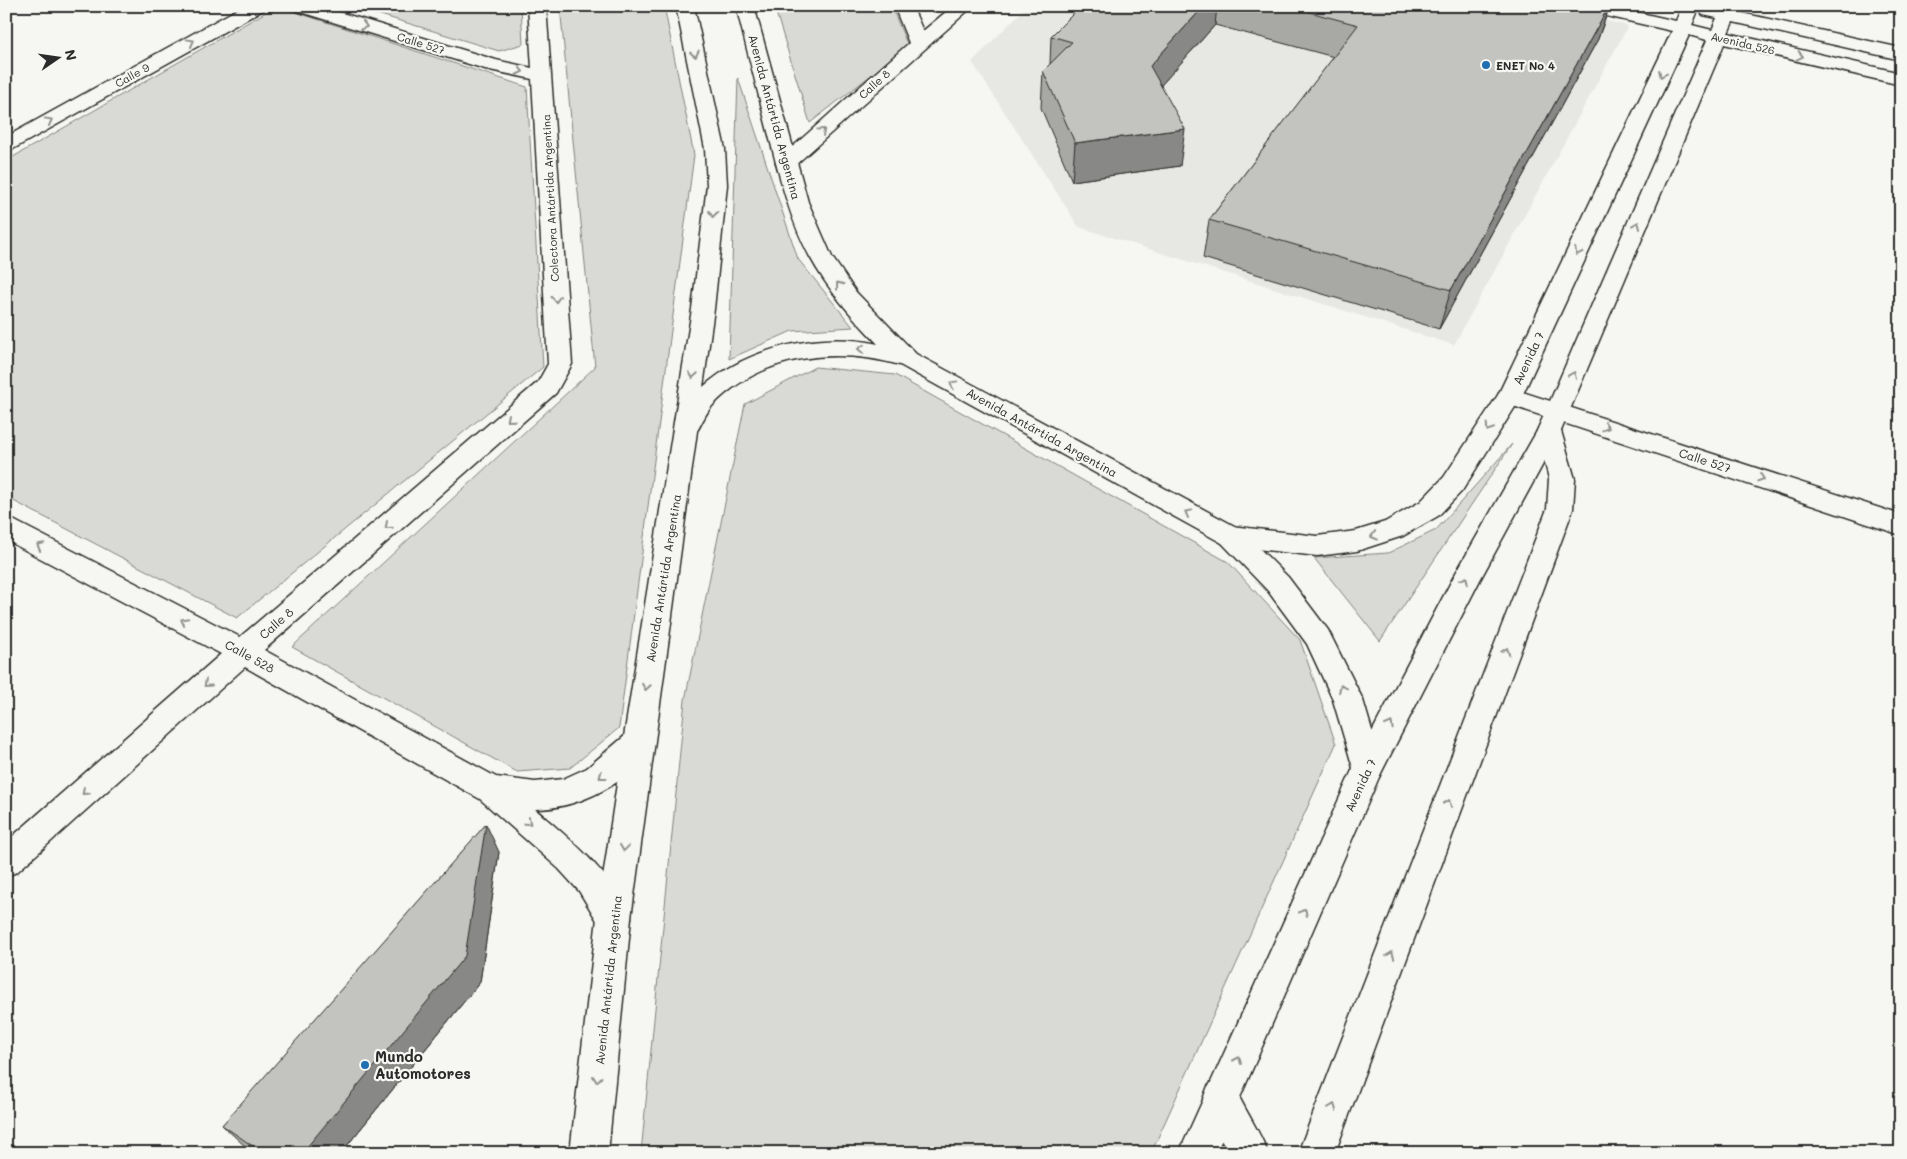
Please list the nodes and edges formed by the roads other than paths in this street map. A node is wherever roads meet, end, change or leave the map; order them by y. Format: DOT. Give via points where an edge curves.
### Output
graph roads {
  1 [pos="257,6"];
  2 [pos="300,6"];
  3 [pos="537,6"];
  4 [pos="685,6"];
  5 [pos="745,6"];
  6 [pos="903,6"];
  7 [pos="964,6"];
  8 [pos="1586,6"];
  9 [pos="1690,6"];
  10 [pos="1725,20"];
  11 [pos="1682,29"];
  12 [pos="919,44"];
  13 [pos="1901,54"];
  14 [pos="543,76"];
  15 [pos="1901,79"];
  16 [pos="6,144"];
  17 [pos="786,163"];
  18 [pos="908,359"];
  19 [pos="547,387"];
  20 [pos="1510,396"];
  21 [pos="1553,421"];
  22 [pos="685,432"];
  23 [pos="1901,525"];
  24 [pos="6,528"];
  25 [pos="1230,536"];
  26 [pos="243,652"];
  27 [pos="638,743"];
  28 [pos="1368,768"];
  29 [pos="491,790"];
  30 [pos="6,862"];
  31 [pos="614,918"];
  32 [pos="1221,1099"];
  33 [pos="589,1153"];
  34 [pos="1197,1153"];
  35 [pos="1250,1153"];
  36 [pos="1316,1153"];
  16 -- 1 [label="main road, Calle 9, one-way"];
  2 -- 14 [label="main road, Calle 527, one-way" via="492,65"];
  3 -- 14 [label="main road, Colectora Antártida Argentina"];
  4 -- 22 [label="main road, Avenida Antártida Argentina, one-way" via="715,148 717,185"];
  5 -- 17 [label="main road, Avenida Antártida Argentina"];
  6 -- 12 [label="main road"];
  7 -- 12 [label="main road, Calle 8"];
  8 -- 11 [label="main road, Avenida 526"];
  9 -- 10 [label="main road, Avenida 526"];
  9 -- 11 [label="main road, Avenida 7"];
  10 -- 11 [label="main road, Avenida 526"];
  10 -- 13 [label="main road, Avenida 526"];
  10 -- 15 [label="main road, Avenida 526, one-way"];
  21 -- 10 [label="main road, Avenida 7, one-way"];
  11 -- 20 [label="main road, Avenida 7, one-way"];
  17 -- 12 [label="main road, Calle 8, one-way"];
  14 -- 19 [label="main road, Colectora Antártida Argentina, one-way" via="560,364"];
  18 -- 17 [label="main road, Avenida Antártida Argentina, one-way" via="864,317 832,275 814,245"];
  18 -- 22 [label="main road, one-way" via="866,349 820,348 775,357 735,375 704,400"];
  25 -- 18 [label="main road, Avenida Antártida Argentina, one-way"];
  19 -- 26 [label="main road, Calle 8, one-way"];
  20 -- 21 [label="main road, Calle 527"];
  20 -- 25 [label="main road, Avenida 7, one-way" via="1453,484 1429,509 1394,530 1357,541 1317,546"];
  21 -- 23 [label="main road, Calle 527, one-way"];
  28 -- 21 [label="main road, Avenida 7, one-way"];
  36 -- 21 [label="main road, one-way" via="1560,509 1562,479"];
  22 -- 27 [label="main road, Avenida Antártida Argentina, one-way"];
  26 -- 24 [label="main road, Calle 528, one-way"];
  28 -- 25 [label="main road, Avenida Antártida Argentina, one-way" via="1348,700 1318,638 1278,584"];
  26 -- 29 [label="main road, Calle 528"];
  26 -- 30 [label="main road, Calle 8, one-way"];
  27 -- 29 [label="main road, Calle 528, one-way" via="608,772 577,790 548,795"];
  27 -- 31 [label="main road, Avenida Antártida Argentina, one-way"];
  32 -- 28 [label="main road, Avenida 7, one-way"];
  29 -- 31 [label="main road, Calle 528, one-way" via="570,859 591,881"];
  31 -- 33 [label="main road, Avenida Antártida Argentina, one-way"];
  32 -- 34 [label="main road, Avenida 7"];
  32 -- 35 [label="main road"];
}
